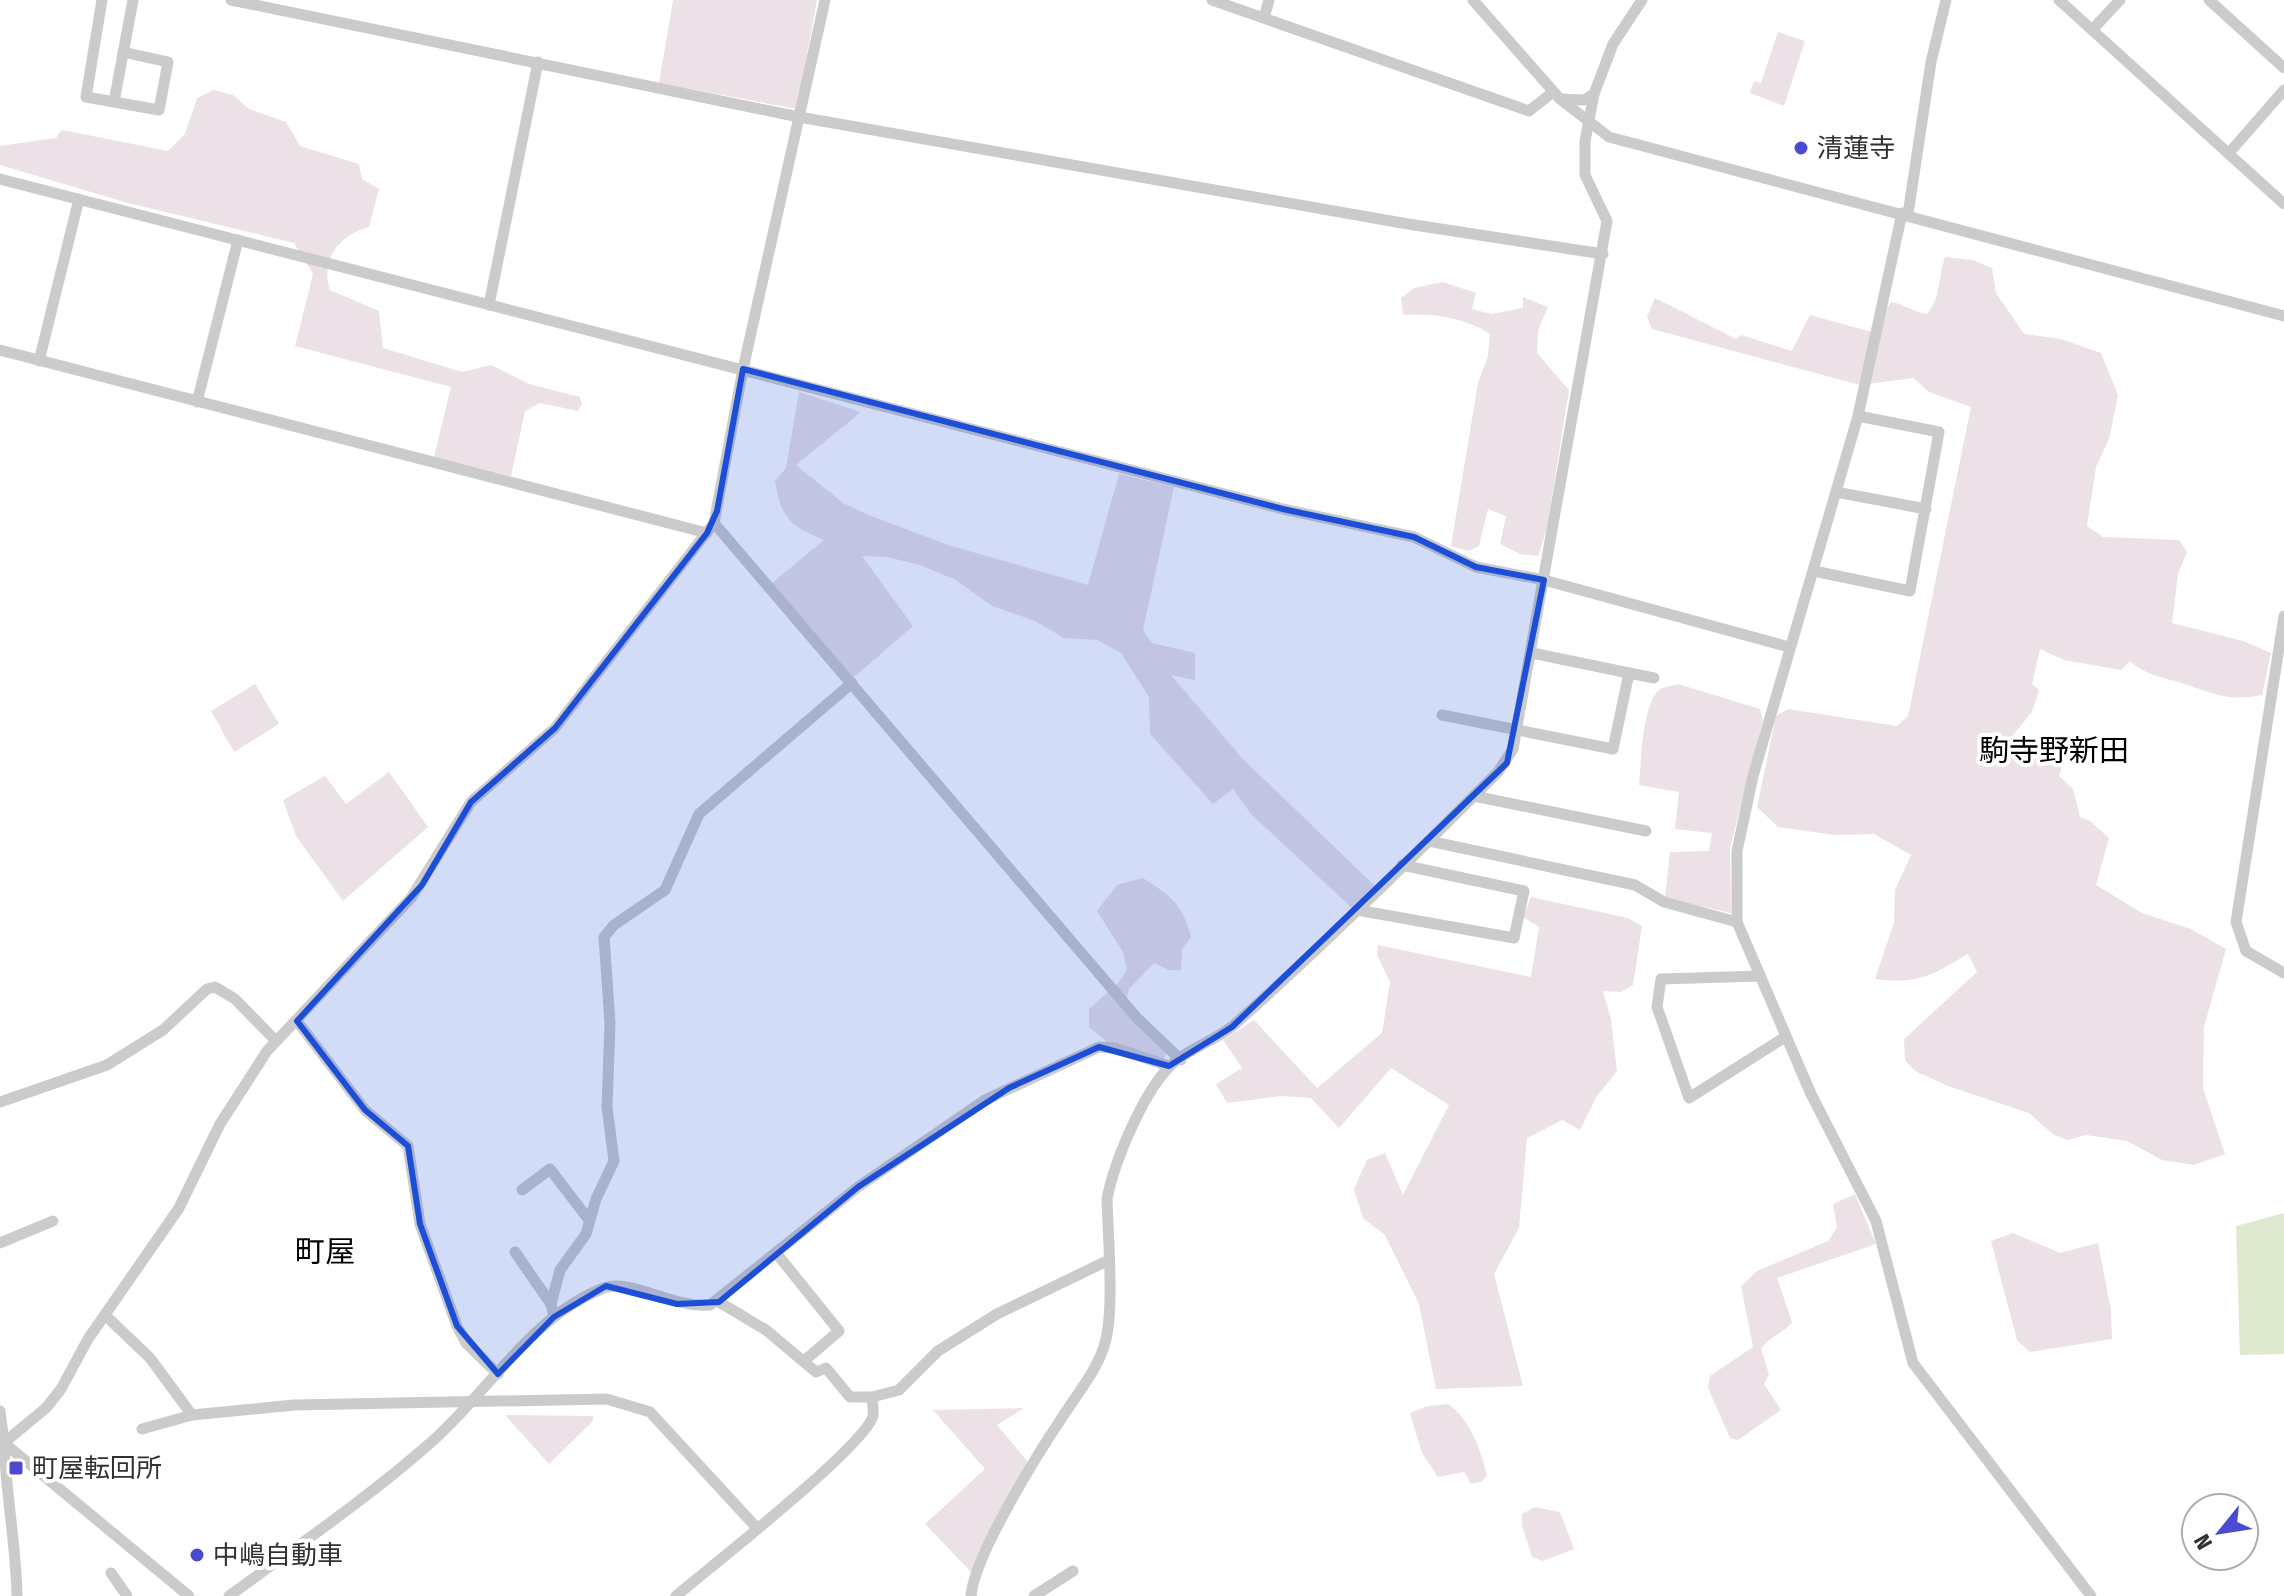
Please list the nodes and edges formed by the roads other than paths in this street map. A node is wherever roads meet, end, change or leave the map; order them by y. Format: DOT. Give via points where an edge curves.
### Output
graph roads {
  1 [pos="102,0"];
  2 [pos="133,0"];
  3 [pos="231,0"];
  4 [pos="825,0"];
  5 [pos="1212,0"];
  6 [pos="1269,0"];
  7 [pos="1473,0"];
  8 [pos="1642,0"];
  9 [pos="1946,0"];
  10 [pos="2059,0"];
  11 [pos="2120,0"];
  12 [pos="2209,0"];
  13 [pos="1264,18"];
  14 [pos="2092,30"];
  15 [pos="123,52"];
  16 [pos="538,62"];
  17 [pos="2284,68"];
  18 [pos="2284,90"];
  19 [pos="1594,94"];
  20 [pos="1556,95"];
  21 [pos="114,102"];
  22 [pos="799,117"];
  23 [pos="1590,124"];
  24 [pos="2229,153"];
  25 [pos="0,179"];
  26 [pos="79,199"];
  27 [pos="2284,204"];
  28 [pos="1905,214"];
  29 [pos="238,240"];
  30 [pos="1603,254"];
  31 [pos="489,305"];
  32 [pos="2284,316"];
  33 [pos="0,350"];
  34 [pos="39,361"];
  35 [pos="743,369"];
  36 [pos="197,402"];
  37 [pos="1858,416"];
  38 [pos="1836,492"];
  39 [pos="1926,509"];
  40 [pos="714,523"];
  41 [pos="707,533"];
  42 [pos="1814,571"];
  43 [pos="1544,580"];
  44 [pos="2284,616"];
  45 [pos="1789,647"];
  46 [pos="1532,653"];
  47 [pos="1629,673"];
  48 [pos="1654,678"];
  49 [pos="852,683"];
  50 [pos="1442,715"];
  51 [pos="1517,732"];
  52 [pos="1474,796"];
  53 [pos="1646,831"];
  54 [pos="1429,841"];
  55 [pos="1402,865"];
  56 [pos="1357,910"];
  57 [pos="1737,922"];
  58 [pos="2284,973"];
  59 [pos="1760,976"];
  60 [pos="297,1021"];
  61 [pos="1785,1037"];
  62 [pos="276,1041"];
  63 [pos="1181,1060"];
  64 [pos="1169,1066"];
  65 [pos="0,1102"];
  66 [pos="522,1190"];
  67 [pos="589,1220"];
  68 [pos="53,1221"];
  69 [pos="0,1243"];
  70 [pos="515,1252"];
  71 [pos="777,1254"];
  72 [pos="1109,1260"];
  73 [pos="719,1302"];
  74 [pos="551,1304"];
  75 [pos="105,1315"];
  76 [pos="554,1317"];
  77 [pos="804,1361"];
  78 [pos="498,1374"];
  79 [pos="872,1397"];
  80 [pos="476,1399"];
  81 [pos="0,1411"];
  82 [pos="192,1415"];
  83 [pos="142,1429"];
  84 [pos="2,1444"];
  85 [pos="3,1501"];
  86 [pos="756,1527"];
  87 [pos="1073,1571"];
  88 [pos="111,1573"];
  89 [pos="17,1596"];
  90 [pos="127,1596"];
  91 [pos="189,1596"];
  92 [pos="229,1596"];
  93 [pos="676,1596"];
  94 [pos="971,1596"];
  95 [pos="1034,1596"];
  96 [pos="2091,1596"];
  1 -- 21 [label="street" via="86,97"];
  2 -- 15 [label="street"];
  3 -- 16 [label="street"];
  4 -- 22 [label="street"];
  5 -- 13 [label="street"];
  6 -- 13 [label="street"];
  7 -- 20 [label="street"];
  8 -- 19 [label="street" via="1613,44"];
  9 -- 28 [label="street"];
  10 -- 14 [label="street"];
  11 -- 14 [label="street"];
  12 -- 17 [label="street"];
  13 -- 20 [label="street" via="1529,111"];
  14 -- 24 [label="street"];
  15 -- 21 [label="street"];
  15 -- 21 [label="street" via="168,62 159,110"];
  16 -- 22 [label="street"];
  16 -- 31 [label="street"];
  18 -- 24 [label="street"];
  19 -- 20 [label="street" via="1584,100"];
  19 -- 23 [label="street"];
  20 -- 23 [label="street"];
  22 -- 30 [label="street"];
  22 -- 35 [label="street"];
  23 -- 28 [label="street" via="1636,146"];
  23 -- 30 [label="street" via="1582,159 1607,221"];
  24 -- 27 [label="street"];
  25 -- 26 [label="street"];
  26 -- 29 [label="street"];
  26 -- 34 [label="street"];
  28 -- 32 [label="street"];
  28 -- 37 [label="street"];
  29 -- 31 [label="street"];
  29 -- 36 [label="street"];
  30 -- 43 [label="street"];
  31 -- 35 [label="street"];
  33 -- 34 [label="street"];
  34 -- 36 [label="street"];
  35 -- 40 [label="street"];
  35 -- 43 [label="street" via="1252,502 1414,537 1476,567"];
  36 -- 41 [label="street"];
  37 -- 38 [label="street"];
  37 -- 39 [label="street" via="1939,432"];
  38 -- 39 [label="street"];
  38 -- 42 [label="street"];
  39 -- 42 [label="street" via="1910,591"];
  40 -- 41 [label="street"];
  40 -- 49 [label="street"];
  41 -- 60 [label="street" via="555,728 471,802 411,898"];
  42 -- 45 [label="street"];
  43 -- 45 [label="street"];
  43 -- 46 [label="street"];
  44 -- 58 [label="street" via="2236,922 2246,951"];
  45 -- 57 [label="street" via="1737,851"];
  46 -- 47 [label="street"];
  46 -- 51 [label="street"];
  47 -- 48 [label="street"];
  47 -- 51 [label="street" via="1613,749"];
  49 -- 63 [label="street" via="1137,1018"];
  49 -- 67 [label="street" via="699,814 665,890 604,937 610,1023 606,1096 614,1161"];
  50 -- 51 [label="street"];
  51 -- 52 [label="street" via="1507,763"];
  52 -- 53 [label="street"];
  52 -- 54 [label="street"];
  54 -- 55 [label="street"];
  54 -- 57 [label="street" via="1635,885 1664,902"];
  55 -- 56 [label="street"];
  55 -- 56 [label="street" via="1524,891 1514,938"];
  56 -- 63 [label="street" via="1232,1027"];
  57 -- 59 [label="street"];
  59 -- 61 [label="street"];
  59 -- 61 [label="street" via="1661,979 1657,1007 1689,1098"];
  60 -- 62 [label="street"];
  60 -- 78 [label="street" via="365,1110 408,1146 420,1224 457,1326 466,1343"];
  61 -- 96 [label="street" via="1880,1232 1913,1363"];
  62 -- 65 [label="street" via="235,999 215,987 176,1021 107,1065"];
  62 -- 75 [label="street" via="220,1124 179,1208"];
  63 -- 64 [label="street"];
  64 -- 71 [label="street" via="1099,1047 1009,1088 858,1187"];
  64 -- 72 [label="street" via="1111,1177"];
  66 -- 67 [label="street" via="550,1169"];
  67 -- 74 [label="street" via="586,1234 560,1270"];
  68 -- 69 [label="street"];
  70 -- 74 [label="street"];
  71 -- 73 [label="street"];
  71 -- 77 [label="street" via="839,1331"];
  72 -- 79 [label="street" via="997,1314 938,1351 899,1390"];
  72 -- 94 [label="street" via="1107,1338 1097,1364 1029,1469 972,1580"];
  73 -- 76 [label="street" via="677,1304 636,1289 606,1286"];
  73 -- 77 [label="street"];
  74 -- 76 [label="street"];
  75 -- 82 [label="street" via="150,1358"];
  75 -- 84 [label="street" via="53,1399"];
  76 -- 78 [label="street"];
  77 -- 79 [label="street" via="816,1372 826,1368 850,1397"];
  78 -- 80 [label="street"];
  79 -- 86 [label="street" via="873,1415 864,1429 800,1493"];
  80 -- 82 [label="street" via="294,1405"];
  80 -- 86 [label="street" via="607,1399 650,1412"];
  80 -- 92 [label="street" via="386,1480"];
  81 -- 84 [label="street"];
  82 -- 83 [label="street"];
  84 -- 85 [label="street"];
  84 -- 91 [label="street"];
  85 -- 89 [label="street" via="16,1539"];
  86 -- 93 [label="street"];
  87 -- 95 [label="street"];
  88 -- 90 [label="street"];
}
